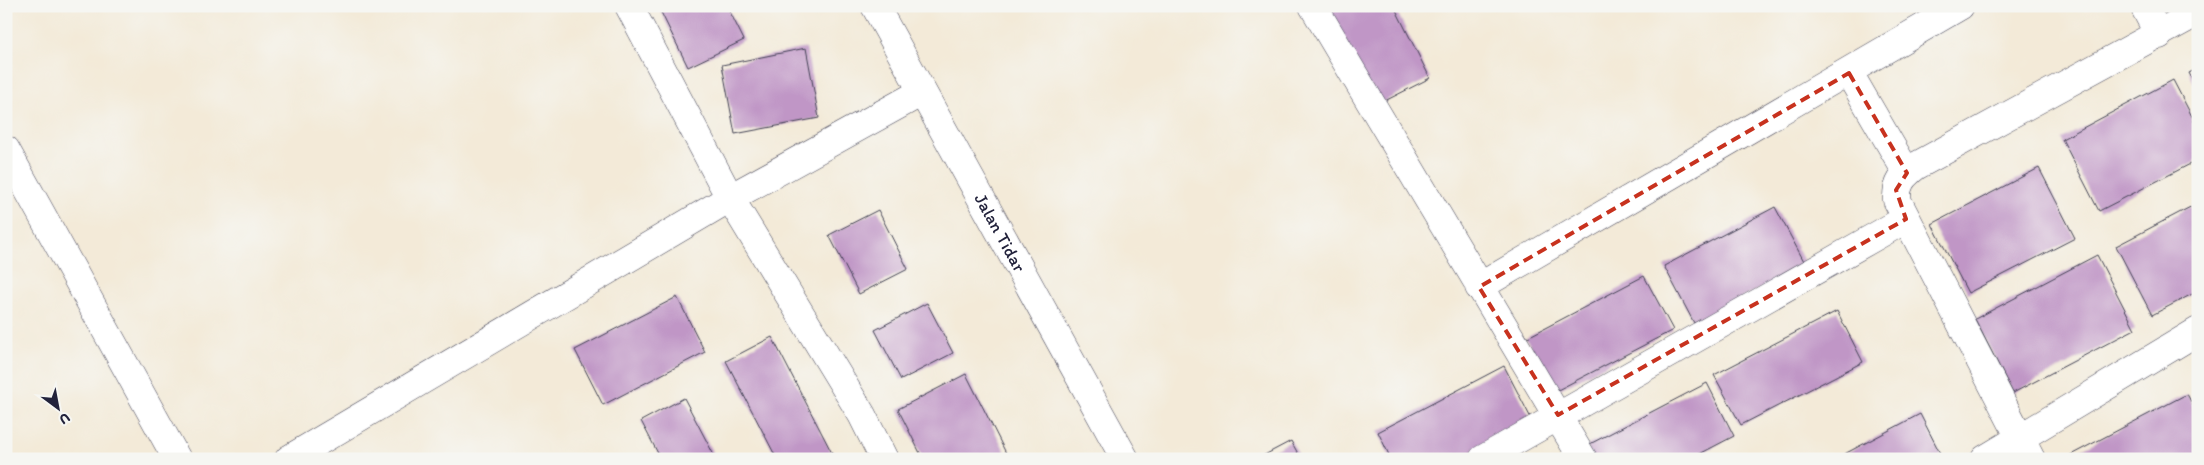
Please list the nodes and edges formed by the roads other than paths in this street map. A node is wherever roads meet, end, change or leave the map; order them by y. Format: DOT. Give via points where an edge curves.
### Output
graph roads {
  1 [pos="629,6"];
  2 [pos="875,6"];
  3 [pos="1313,6"];
  4 [pos="1960,6"];
  5 [pos="2144,6"];
  6 [pos="2198,12"];
  7 [pos="2159,35"];
  8 [pos="1849,73"];
  9 [pos="922,92"];
  10 [pos="6,150"];
  11 [pos="1907,173"];
  12 [pos="730,198"];
  13 [pos="1906,219"];
  14 [pos="1479,287"];
  15 [pos="2198,331"];
  16 [pos="1558,415"];
  17 [pos="2025,448"];
  18 [pos="178,459"];
  19 [pos="289,459"];
  20 [pos="884,459"];
  21 [pos="1125,459"];
  22 [pos="1483,459"];
  23 [pos="1583,459"];
  24 [pos="1985,459"];
  1 -- 12 [label="street"];
  2 -- 9 [label="street, Jalan Tidar"];
  3 -- 14 [label="street" via="1400,148"];
  4 -- 8 [label="street"];
  5 -- 7 [label="street"];
  6 -- 7 [label="street"];
  7 -- 11 [label="street"];
  8 -- 11 [label="street"];
  8 -- 14 [label="street"];
  9 -- 12 [label="street"];
  9 -- 21 [label="street, Jalan Tidar"];
  10 -- 18 [label="street"];
  11 -- 13 [label="street" via="1896,190"];
  12 -- 19 [label="street"];
  12 -- 20 [label="street" via="862,415"];
  13 -- 16 [label="street"];
  13 -- 17 [label="street"];
  14 -- 16 [label="street"];
  15 -- 17 [label="street"];
  16 -- 22 [label="street"];
  16 -- 23 [label="street"];
  17 -- 24 [label="street"];
}
